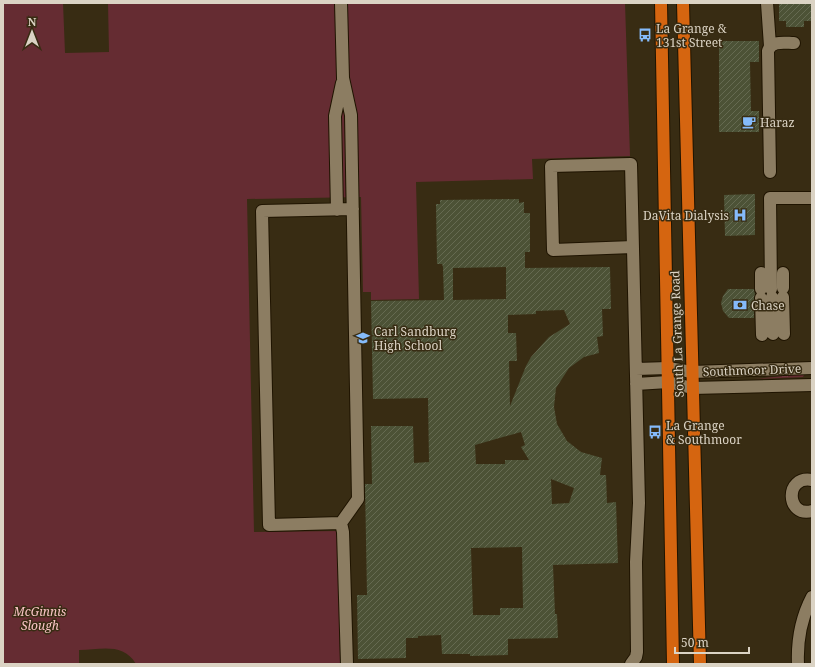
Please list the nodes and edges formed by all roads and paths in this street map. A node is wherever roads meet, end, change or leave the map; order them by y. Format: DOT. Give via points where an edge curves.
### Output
graph roads {
  1 [pos="341,3"];
  2 [pos="661,3"];
  3 [pos="683,3"];
  4 [pos="767,3"];
  5 [pos="794,43"];
  6 [pos="770,46"];
  7 [pos="343,78"];
  8 [pos="770,172"];
  9 [pos="812,198"];
  10 [pos="353,209"];
  11 [pos="337,210"];
  12 [pos="633,247"];
  13 [pos="772,293"];
  14 [pos="668,368"];
  15 [pos="812,368"];
  16 [pos="636,369"];
  17 [pos="692,372"];
  18 [pos="812,376"];
  19 [pos="668,382"];
  20 [pos="636,384"];
  21 [pos="812,385"];
  22 [pos="692,388"];
  23 [pos="812,480"];
  24 [pos="812,511"];
  25 [pos="342,523"];
  26 [pos="812,597"];
  27 [pos="347,664"];
  28 [pos="631,664"];
  29 [pos="673,664"];
  30 [pos="700,664"];
  31 [pos="798,664"];
  1 -- 7 [label="street"];
  2 -- 14 [label="highway, South La Grange Road"];
  3 -- 17 [label="highway, South La Grange Road"];
  4 -- 6 [label="street"];
  5 -- 6 [label="street" via="776,43"];
  6 -- 8 [label="street"];
  7 -- 10 [label="street" via="351,116"];
  7 -- 11 [label="street" via="335,116"];
  9 -- 13 [label="street" via="770,198"];
  10 -- 11 [label="street"];
  10 -- 25 [label="street" via="358,499"];
  11 -- 25 [label="street" via="262,211 269,525"];
  12 -- 12 [label="street" via="553,250 551,166 631,164"];
  12 -- 16 [label="street"];
  13 -- 13 [label="street" via="773,334"];
  14 -- 16 [label="street, Southmoor Drive"];
  14 -- 17 [label="street, Southmoor Drive"];
  14 -- 19 [label="highway, South La Grange Road"];
  15 -- 17 [label="street, Southmoor Drive"];
  15 -- 18 [label="street"];
  16 -- 20 [label="street"];
  17 -- 22 [label="highway, South La Grange Road"];
  19 -- 20 [label="street, Southmoor Drive"];
  19 -- 22 [label="street, Southmoor Drive"];
  19 -- 29 [label="highway, South La Grange Road"];
  20 -- 28 [label="street" via="639,502 636,562 637,652"];
  21 -- 22 [label="street, Southmoor Drive"];
  22 -- 30 [label="highway, South La Grange Road"];
  23 -- 24 [label="street" via="800,481 795,485 791,498 799,510"];
  25 -- 27 [label="street"];
  26 -- 31 [label="street" via="802,622 798,642"];
}
